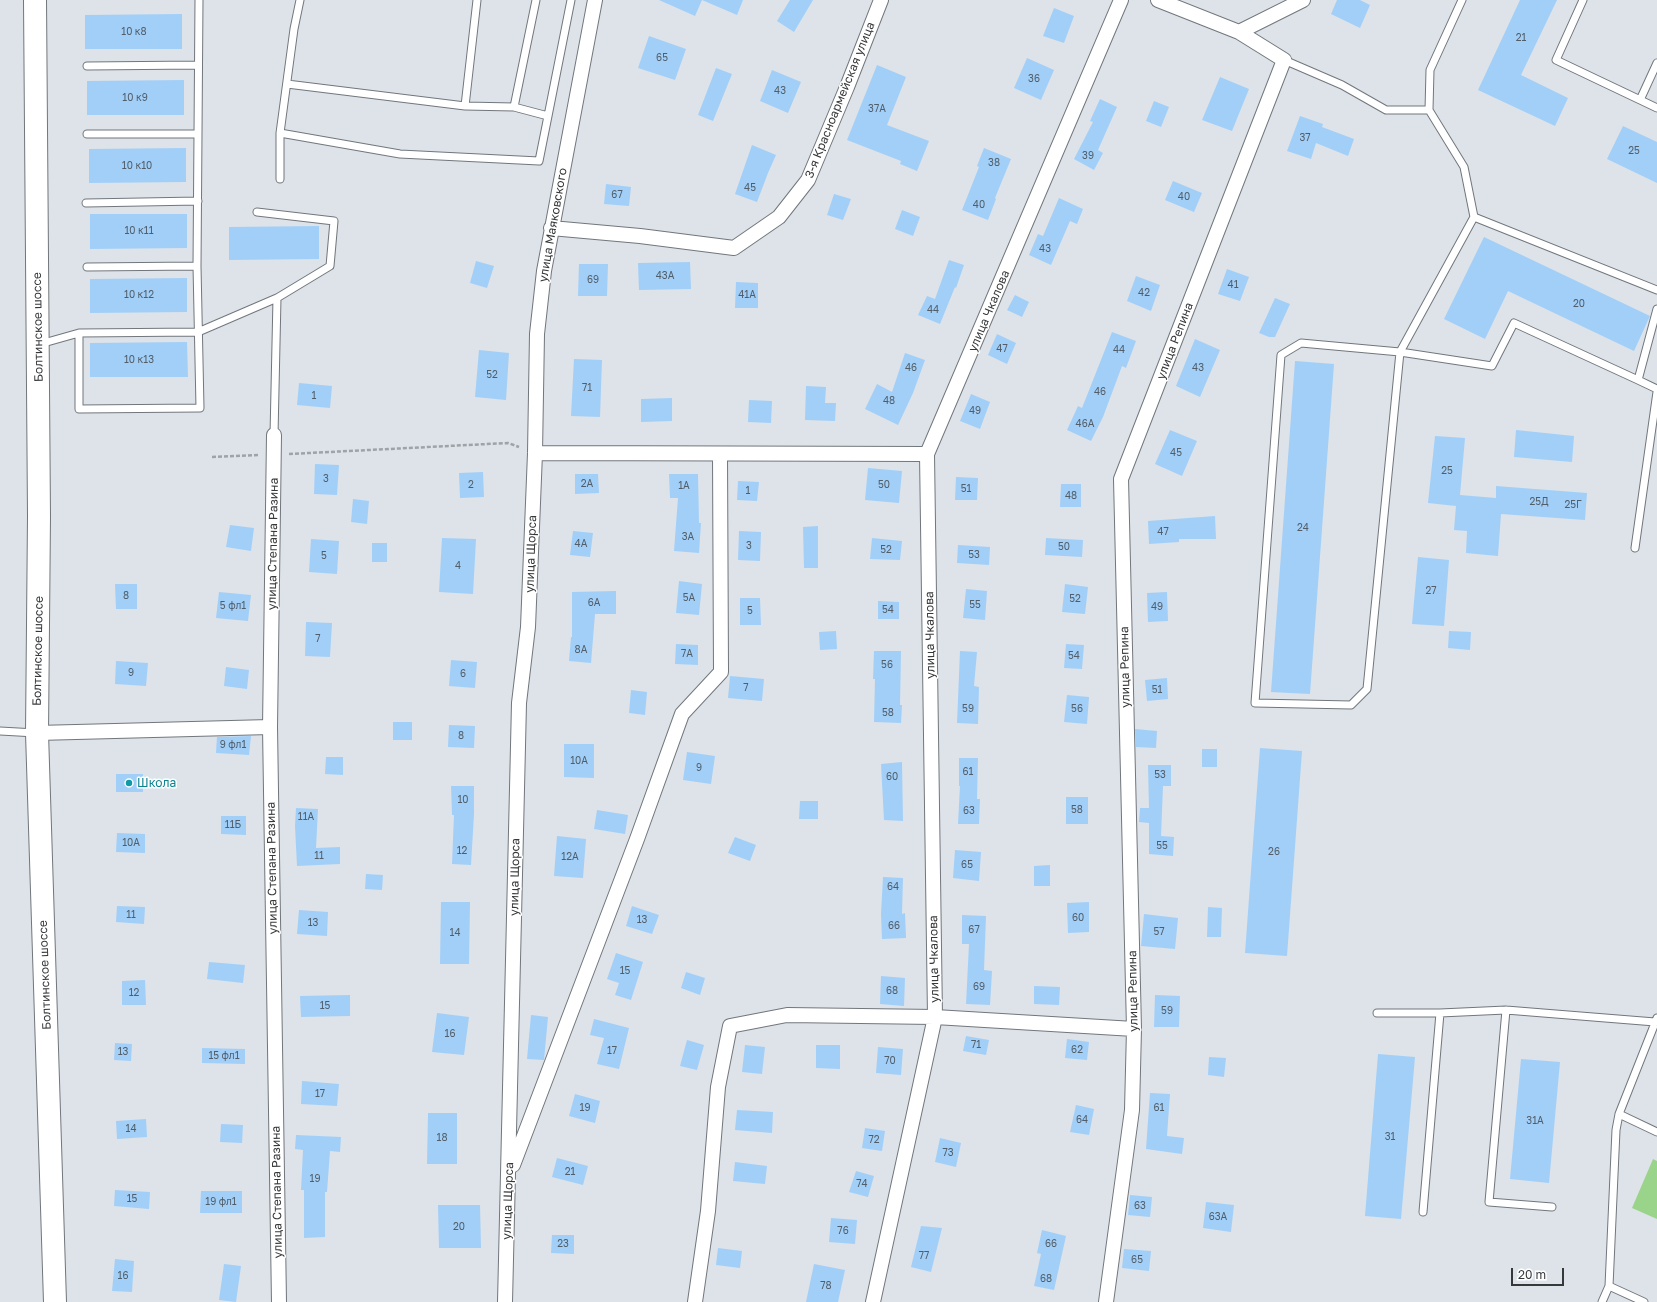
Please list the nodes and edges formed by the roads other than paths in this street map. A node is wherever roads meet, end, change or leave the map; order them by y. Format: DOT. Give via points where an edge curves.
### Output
graph roads {
  1 [pos="35,0"];
  2 [pos="199,0"];
  3 [pos="300,0"];
  4 [pos="478,0"];
  5 [pos="536,0"];
  6 [pos="571,0"];
  7 [pos="595,0"];
  8 [pos="881,0"];
  9 [pos="1121,0"];
  10 [pos="1158,0"];
  11 [pos="1303,0"];
  12 [pos="1462,0"];
  13 [pos="1583,0"];
  14 [pos="1239,32"];
  15 [pos="1284,60"];
  16 [pos="1657,63"];
  17 [pos="198,65"];
  18 [pos="87,66"];
  19 [pos="287,84"];
  20 [pos="1640,100"];
  21 [pos="465,106"];
  22 [pos="514,108"];
  23 [pos="1657,108"];
  24 [pos="1429,110"];
  25 [pos="548,116"];
  26 [pos="280,133"];
  27 [pos="87,134"];
  28 [pos="198,134"];
  29 [pos="280,179"];
  30 [pos="198,201"];
  31 [pos="86,203"];
  32 [pos="257,212"];
  33 [pos="1474,217"];
  34 [pos="551,228"];
  35 [pos="197,266"];
  36 [pos="87,267"];
  37 [pos="1657,290"];
  38 [pos="276,298"];
  39 [pos="1657,309"];
  40 [pos="198,332"];
  41 [pos="79,333"];
  42 [pos="38,345"];
  43 [pos="1400,352"];
  44 [pos="1638,380"];
  45 [pos="1657,390"];
  46 [pos="274,435"];
  47 [pos="535,453"];
  48 [pos="927,454"];
  49 [pos="720,455"];
  50 [pos="1635,548"];
  51 [pos="270,728"];
  52 [pos="0,731"];
  53 [pos="37,733"];
  54 [pos="1506,1010"];
  55 [pos="1440,1013"];
  56 [pos="1377,1014"];
  57 [pos="935,1017"];
  58 [pos="1656,1020"];
  59 [pos="1134,1029"];
  60 [pos="1618,1114"];
  61 [pos="1657,1132"];
  62 [pos="509,1175"];
  63 [pos="1552,1207"];
  64 [pos="1423,1212"];
  65 [pos="1609,1286"];
  66 [pos="55,1302"];
  67 [pos="279,1302"];
  68 [pos="505,1302"];
  69 [pos="695,1302"];
  70 [pos="872,1302"];
  71 [pos="1106,1302"];
  72 [pos="1602,1302"];
  73 [pos="1644,1302"];
  1 -- 42 [label="main road, Болтинское шоссе"];
  2 -- 17 [label="lane"];
  3 -- 19 [label="lane"];
  4 -- 21 [label="lane"];
  5 -- 22 [label="lane"];
  6 -- 25 [label="lane"];
  7 -- 34 [label="street, улица Маяковского"];
  8 -- 34 [label="street, 3-я Красноармейская улица" via="808,180 779,217 766,226 734,248"];
  9 -- 48 [label="street, улица Чкалова"];
  10 -- 14 [label="street"];
  11 -- 14 [label="street"];
  12 -- 24 [label="lane" via="1430,70"];
  13 -- 20 [label="lane" via="1556,60"];
  14 -- 15 [label="street"];
  15 -- 24 [label="lane" via="1342,85 1386,110"];
  15 -- 59 [label="street, улица Репина" via="1121,479"];
  16 -- 20 [label="lane"];
  17 -- 18 [label="lane"];
  17 -- 28 [label="lane"];
  19 -- 21 [label="lane"];
  19 -- 26 [label="lane"];
  20 -- 23 [label="lane"];
  21 -- 22 [label="lane"];
  22 -- 25 [label="lane"];
  24 -- 33 [label="lane" via="1464,167"];
  25 -- 26 [label="lane" via="538,161 400,154"];
  26 -- 29 [label="lane"];
  27 -- 28 [label="lane"];
  28 -- 30 [label="lane"];
  30 -- 31 [label="lane"];
  30 -- 35 [label="lane"];
  32 -- 38 [label="lane" via="334,221 330,266"];
  33 -- 37 [label="lane"];
  33 -- 43 [label="lane"];
  34 -- 47 [label="street, улица Маяковского" via="537,334"];
  35 -- 36 [label="lane"];
  35 -- 40 [label="lane"];
  38 -- 40 [label="lane"];
  38 -- 46 [label="lane"];
  39 -- 44 [label="lane"];
  40 -- 41 [label="lane"];
  40 -- 41 [label="lane" via="200,408 79,409"];
  41 -- 42 [label="lane"];
  42 -- 53 [label="main road, Болтинское шоссе"];
  43 -- 43 [label="lane" via="1301,343 1281,355 1255,703 1351,705 1367,689"];
  43 -- 44 [label="lane" via="1492,366 1514,322"];
  44 -- 45 [label="lane"];
  45 -- 50 [label="lane"];
  46 -- 51 [label="street, улица Степана Разина"];
  47 -- 49 [label="street"];
  47 -- 62 [label="street, улица Щорса" via="528,627 519,703"];
  48 -- 49 [label="street"];
  48 -- 57 [label="street, улица Чкалова"];
  49 -- 62 [label="street" via="721,672 682,714"];
  51 -- 53 [label="street"];
  51 -- 67 [label="street, улица Степана Разина"];
  52 -- 53 [label="lane"];
  53 -- 66 [label="main road, Болтинское шоссе"];
  54 -- 55 [label="lane"];
  54 -- 58 [label="lane"];
  54 -- 63 [label="lane" via="1489,1202"];
  55 -- 56 [label="lane"];
  55 -- 64 [label="lane"];
  57 -- 59 [label="street"];
  57 -- 69 [label="street" via="787,1015 730,1026 718,1086 708,1211"];
  57 -- 70 [label="street, улица Чкалова"];
  58 -- 60 [label="lane"];
  59 -- 71 [label="street, улица Репина" via="1132,1110"];
  60 -- 61 [label="lane"];
  60 -- 65 [label="lane"];
  62 -- 68 [label="street, улица Щорса"];
  65 -- 72 [label="lane"];
  65 -- 73 [label="lane"];
}
